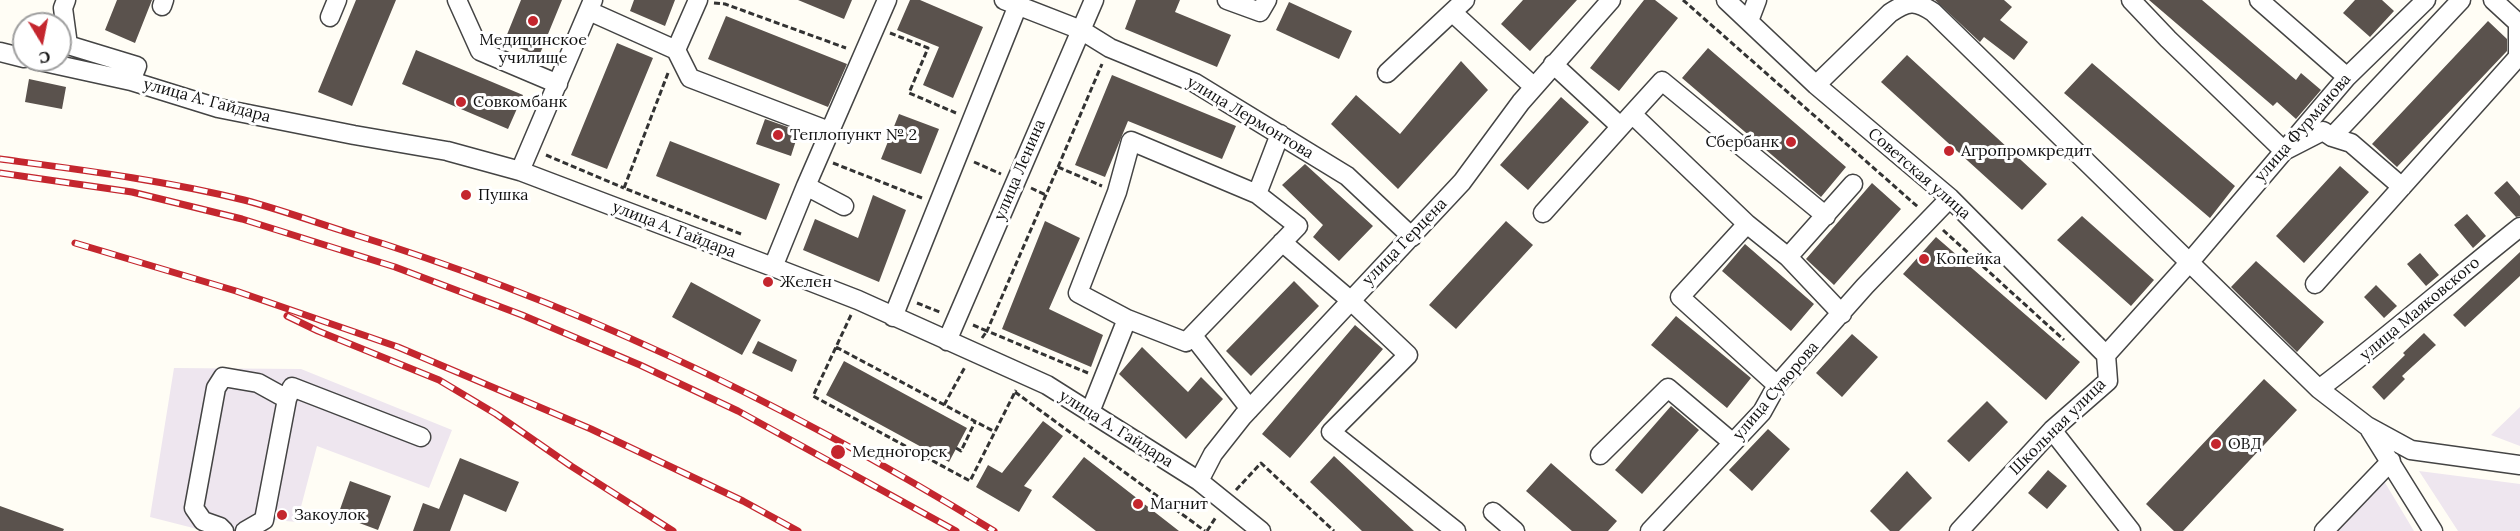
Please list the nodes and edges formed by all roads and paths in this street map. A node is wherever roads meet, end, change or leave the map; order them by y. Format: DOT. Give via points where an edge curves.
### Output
graph roads {
  1 [pos="66,0"];
  2 [pos="457,0"];
  3 [pos="887,0"];
  4 [pos="1094,0"];
  5 [pos="1227,0"];
  6 [pos="1267,0"];
  7 [pos="1611,0"];
  8 [pos="1683,0"];
  9 [pos="1726,0"];
  10 [pos="1757,0"];
  11 [pos="2131,0"];
  12 [pos="2259,0"];
  13 [pos="2426,0"];
  14 [pos="2461,0"];
  15 [pos="2493,0"];
  16 [pos="697,1"];
  17 [pos="1014,2"];
  18 [pos="1905,2"];
  19 [pos="591,5"];
  20 [pos="1458,6"];
  21 [pos="1749,21"];
  22 [pos="874,26"];
  23 [pos="1081,30"];
  24 [pos="1110,48"];
  25 [pos="676,50"];
  26 [pos="862,54"];
  27 [pos="1553,64"];
  28 [pos="72,68"];
  29 [pos="1387,73"];
  30 [pos="2347,76"];
  31 [pos="131,81"];
  32 [pos="558,84"];
  33 [pos="1816,85"];
  34 [pos="1534,87"];
  35 [pos="961,116"];
  36 [pos="1626,120"];
  37 [pos="829,131"];
  38 [pos="1280,134"];
  39 [pos="2332,137"];
  40 [pos="530,148"];
  41 [pos="2284,150"];
  42 [pos="957,154"];
  43 [pos="818,157"];
  44 [pos="1058,167"];
  45 [pos="520,171"];
  46 [pos="1015,180"];
  47 [pos="1853,184"];
  48 [pos="806,186"];
  49 [pos="2402,187"];
  50 [pos="624,188"];
  51 [pos="1117,192"];
  52 [pos="1257,194"];
  53 [pos="1046,195"];
  54 [pos="1950,198"];
  55 [pos="938,204"];
  56 [pos="844,206"];
  57 [pos="1543,213"];
  58 [pos="1826,216"];
  59 [pos="1930,218"];
  60 [pos="1747,224"];
  61 [pos="2520,227"];
  62 [pos="746,236"];
  63 [pos="1412,237"];
  64 [pos="1282,242"];
  65 [pos="1788,257"];
  66 [pos="2188,264"];
  67 [pos="773,267"];
  68 [pos="2315,284"];
  69 [pos="858,300"];
  70 [pos="1350,300"];
  71 [pos="1842,314"];
  72 [pos="893,317"];
  73 [pos="1127,319"];
  74 [pos="1192,336"];
  75 [pos="947,341"];
  76 [pos="2066,342"];
  77 [pos="836,347"];
  78 [pos="2106,355"];
  79 [pos="1024,375"];
  80 [pos="1104,379"];
  81 [pos="1777,385"];
  82 [pos="2319,389"];
  83 [pos="1015,392"];
  84 [pos="287,399"];
  85 [pos="1250,409"];
  86 [pos="1090,412"];
  87 [pos="975,422"];
  88 [pos="2367,426"];
  89 [pos="2052,430"];
  90 [pos="995,432"];
  91 [pos="421,437"];
  92 [pos="1733,443"];
  93 [pos="956,448"];
  94 [pos="1600,455"];
  95 [pos="2391,461"];
  96 [pos="2520,465"];
  97 [pos="1199,482"];
  98 [pos="1225,501"];
  99 [pos="1493,512"];
  100 [pos="224,531"];
  101 [pos="245,531"];
  102 [pos="1205,531"];
  103 [pos="1262,531"];
  104 [pos="1334,531"];
  105 [pos="1456,531"];
  106 [pos="1515,531"];
  107 [pos="1650,531"];
  108 [pos="1959,531"];
  109 [pos="2131,531"];
  110 [pos="2324,531"];
  111 [pos="2433,531"];
  1 -- 31 [label="street" via="63,8 68,45 137,66"];
  2 -- 32 [label="street" via="480,51"];
  3 -- 22 [label="street"];
  4 -- 23 [label="street, улица Ленина"];
  5 -- 6 [label="street" via="1260,12"];
  7 -- 27 [label="street, улица Герцена"];
  8 -- 59 [label="path"];
  9 -- 21 [label="street, Советская улица"];
  10 -- 21 [label="street"];
  11 -- 41 [label="street"];
  12 -- 30 [label="street"];
  13 -- 30 [label="street, улица Фурманова"];
  14 -- 39 [label="street"];
  15 -- 49 [label="street" via="2518,23 2518,57"];
  16 -- 25 [label="street"];
  16 -- 26 [label="path" via="725,4"];
  17 -- 23 [label="street, улица Лермонтова"];
  17 -- 42 [label="street"];
  18 -- 33 [label="street"];
  18 -- 66 [label="street" via="1921,4 1933,12"];
  19 -- 25 [label="street"];
  19 -- 32 [label="street"];
  20 -- 29 [label="street"];
  20 -- 34 [label="street"];
  21 -- 33 [label="street, Советская улица"];
  22 -- 26 [label="street"];
  22 -- 35 [label="path" via="928,48 909,93"];
  23 -- 24 [label="street, улица Лермонтова"];
  23 -- 46 [label="street, улица Ленина"];
  24 -- 38 [label="street, улица Лермонтова" via="1195,83"];
  24 -- 44 [label="path"];
  25 -- 37 [label="street" via="690,78"];
  25 -- 50 [label="path"];
  26 -- 37 [label="street"];
  27 -- 34 [label="street, улица Герцена"];
  27 -- 36 [label="street"];
  28 -- 31 [label="street, улица А. Гайдара"];
  30 -- 41 [label="street, улица Фурманова"];
  31 -- 45 [label="street, улица А. Гайдара" via="218,108 447,151"];
  32 -- 40 [label="street"];
  33 -- 54 [label="street, Советская улица"];
  34 -- 63 [label="street, улица Герцена" via="1462,182"];
  36 -- 57 [label="street"];
  36 -- 58 [label="street" via="1662,81"];
  36 -- 60 [label="street"];
  37 -- 43 [label="street"];
  38 -- 52 [label="street"];
  38 -- 63 [label="street, улица Лермонтова" via="1347,176"];
  39 -- 41 [label="street" via="2323,131"];
  39 -- 49 [label="street" via="2351,143"];
  40 -- 45 [label="street"];
  40 -- 50 [label="path"];
  41 -- 66 [label="street, улица Фурманова"];
  42 -- 46 [label="path"];
  42 -- 55 [label="street"];
  43 -- 48 [label="street"];
  43 -- 55 [label="path"];
  44 -- 51 [label="path"];
  44 -- 53 [label="path"];
  45 -- 67 [label="street, улица А. Гайдара"];
  46 -- 53 [label="path"];
  46 -- 75 [label="street, улица Ленина"];
  47 -- 58 [label="street"];
  48 -- 56 [label="street"];
  48 -- 67 [label="street"];
  49 -- 68 [label="street"];
  50 -- 62 [label="path"];
  51 -- 52 [label="street" via="1131,141"];
  51 -- 73 [label="street" via="1078,293"];
  52 -- 64 [label="street" via="1298,226"];
  53 -- 80 [label="path" via="987,331"];
  54 -- 59 [label="street, улица Суворова"];
  54 -- 78 [label="street, Советская улица"];
  55 -- 72 [label="street"];
  58 -- 65 [label="street"];
  59 -- 71 [label="street, улица Суворова"];
  59 -- 76 [label="path"];
  60 -- 65 [label="street"];
  60 -- 81 [label="street" via="1680,297"];
  61 -- 82 [label="street, улица Маяковского"];
  63 -- 70 [label="street, улица Герцена"];
  64 -- 70 [label="street"];
  64 -- 74 [label="street"];
  65 -- 71 [label="street"];
  66 -- 78 [label="street, Школьная улица"];
  66 -- 82 [label="street"];
  67 -- 69 [label="street, улица А. Гайдара"];
  69 -- 72 [label="street, улица А. Гайдара"];
  69 -- 77 [label="path"];
  70 -- 85 [label="street, улица Герцена"];
  70 -- 105 [label="street" via="1408,354 1331,432"];
  71 -- 81 [label="street, улица Суворова"];
  72 -- 75 [label="street, улица А. Гайдара"];
  73 -- 74 [label="street" via="1186,342"];
  73 -- 80 [label="street"];
  74 -- 85 [label="street"];
  75 -- 79 [label="street, улица А. Гайдара"];
  77 -- 87 [label="path"];
  77 -- 90 [label="path" via="813,396 970,481"];
  78 -- 89 [label="street, Школьная улица" via="2108,381"];
  79 -- 83 [label="path"];
  79 -- 86 [label="street, улица А. Гайдара"];
  80 -- 86 [label="street"];
  81 -- 92 [label="street, улица Суворова" via="1762,412"];
  82 -- 88 [label="street"];
  83 -- 90 [label="path"];
  83 -- 102 [label="path"];
  84 -- 91 [label="street" via="292,387"];
  84 -- 100 [label="street" via="258,383 223,377 216,388 194,508 203,521"];
  84 -- 101 [label="street" via="264,520"];
  85 -- 97 [label="street, улица Герцена" via="1213,454"];
  86 -- 97 [label="street, улица А. Гайдара"];
  87 -- 90 [label="path"];
  87 -- 93 [label="path" via="961,451"];
  88 -- 95 [label="street"];
  88 -- 96 [label="street" via="2410,450"];
  89 -- 108 [label="street, Школьная улица"];
  89 -- 109 [label="street"];
  92 -- 94 [label="street" via="1668,388"];
  92 -- 107 [label="street, улица Суворова"];
  95 -- 110 [label="street"];
  95 -- 111 [label="street"];
  97 -- 98 [label="street, улица А. Гайдара"];
  98 -- 103 [label="street, улица А. Гайдара"];
  98 -- 104 [label="path" via="1261,463"];
  99 -- 106 [label="street"];
}
